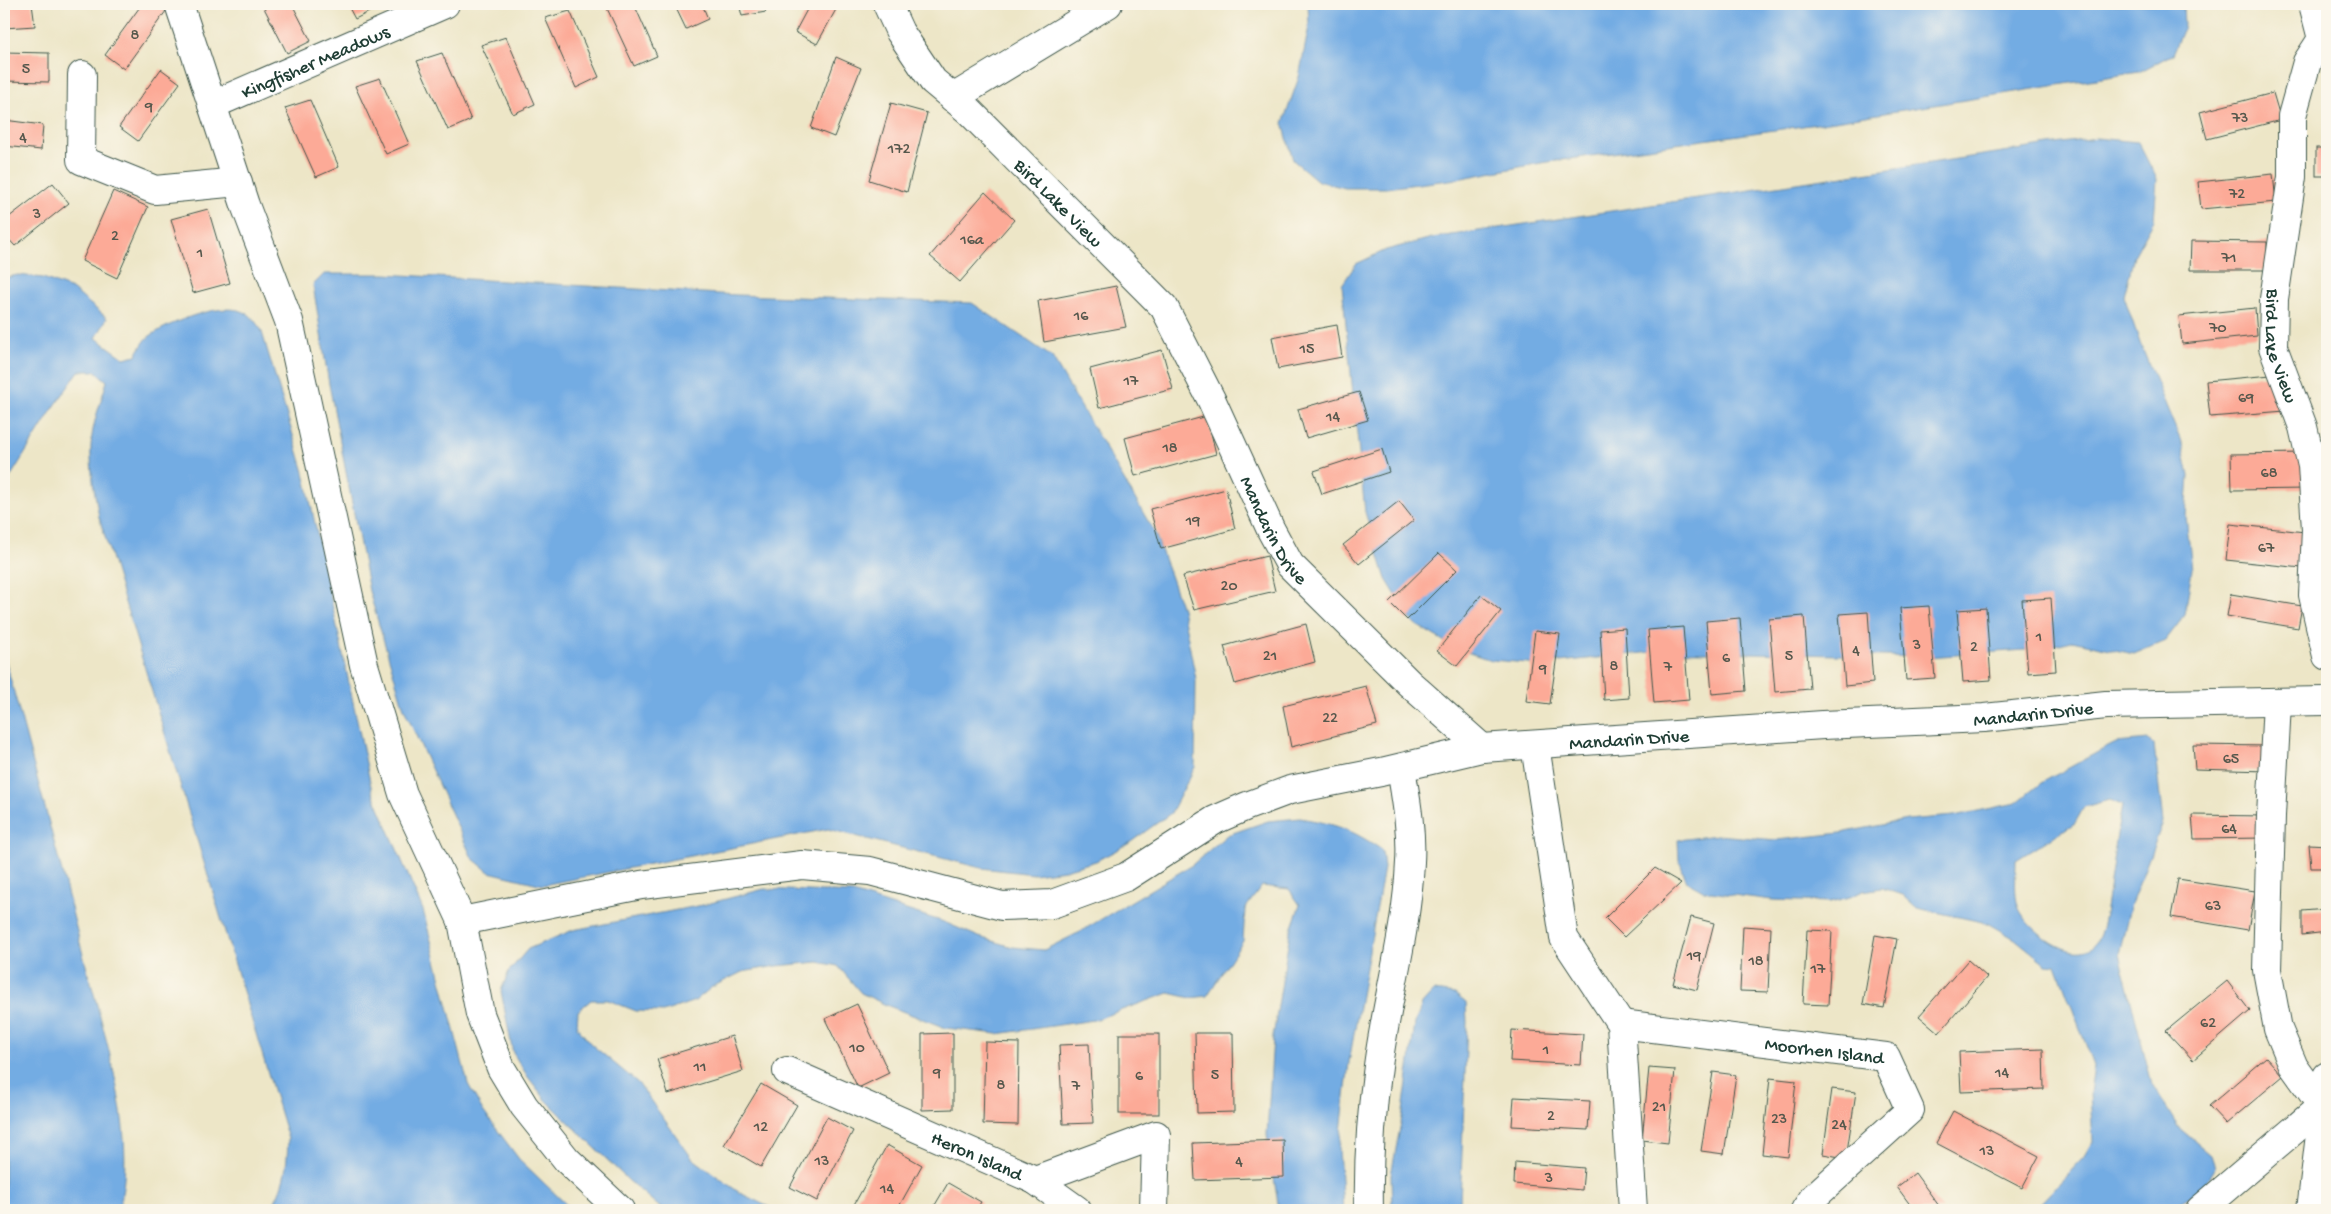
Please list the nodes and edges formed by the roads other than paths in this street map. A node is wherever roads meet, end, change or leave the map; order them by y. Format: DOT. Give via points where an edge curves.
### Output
graph roads {
  1 [pos="179,4"];
  2 [pos="444,4"];
  3 [pos="887,4"];
  4 [pos="1108,4"];
  5 [pos="2313,4"];
  6 [pos="2324,39"];
  7 [pos="82,75"];
  8 [pos="953,98"];
  9 [pos="212,105"];
  10 [pos="238,182"];
  11 [pos="1164,307"];
  12 [pos="2327,656"];
  13 [pos="2327,701"];
  14 [pos="2277,703"];
  15 [pos="1535,745"];
  16 [pos="1482,748"];
  17 [pos="1401,768"];
  18 [pos="462,921"];
  19 [pos="1621,1024"];
  20 [pos="787,1071"];
  21 [pos="2327,1076"];
  22 [pos="2322,1106"];
  23 [pos="1035,1180"];
  24 [pos="2312,1203"];
  25 [pos="620,1210"];
  26 [pos="1076,1210"];
  27 [pos="1154,1210"];
  28 [pos="1369,1210"];
  29 [pos="1633,1210"];
  30 [pos="1805,1210"];
  31 [pos="2200,1210"];
  1 -- 9 [label="street"];
  2 -- 9 [label="street, Kingfisher Meadows"];
  3 -- 8 [label="street, Bird Lake View" via="900,32 933,81"];
  4 -- 8 [label="street"];
  5 -- 6 [label="street, Bird Lake View"];
  6 -- 12 [label="street, Bird Lake View" via="2307,62 2292,116 2292,177 2274,299 2273,347 2303,427 2312,466 2316,529 2313,595"];
  7 -- 10 [label="street" via="81,160 155,190"];
  8 -- 11 [label="street, Bird Lake View"];
  9 -- 10 [label="street"];
  10 -- 18 [label="street" via="290,321 366,674 403,794"];
  11 -- 16 [label="street, Mandarin Drive" via="1290,565 1409,682"];
  13 -- 14 [label="street, Mandarin Drive"];
  14 -- 15 [label="street, Mandarin Drive" via="2106,705 1984,718 1822,725"];
  14 -- 22 [label="street" via="2267,970 2278,1029 2294,1067"];
  15 -- 16 [label="street, Mandarin Drive"];
  15 -- 19 [label="street" via="1564,938"];
  16 -- 17 [label="street"];
  17 -- 18 [label="street" via="1290,790 1247,806 1215,820 1126,877 1052,904 1002,906 870,871 802,865 641,885"];
  17 -- 28 [label="street" via="1410,862 1378,1066 1368,1156"];
  18 -- 25 [label="street" via="480,1014 501,1068 524,1106 566,1160"];
  19 -- 29 [label="street"];
  19 -- 30 [label="street, Moorhen Island" via="1886,1057 1910,1110 1814,1197"];
  20 -- 23 [label="street, Heron Island"];
  21 -- 22 [label="street"];
  22 -- 24 [label="street"];
  22 -- 31 [label="street"];
  23 -- 26 [label="street"];
  23 -- 27 [label="street, Heron Island" via="1156,1135"];
}
